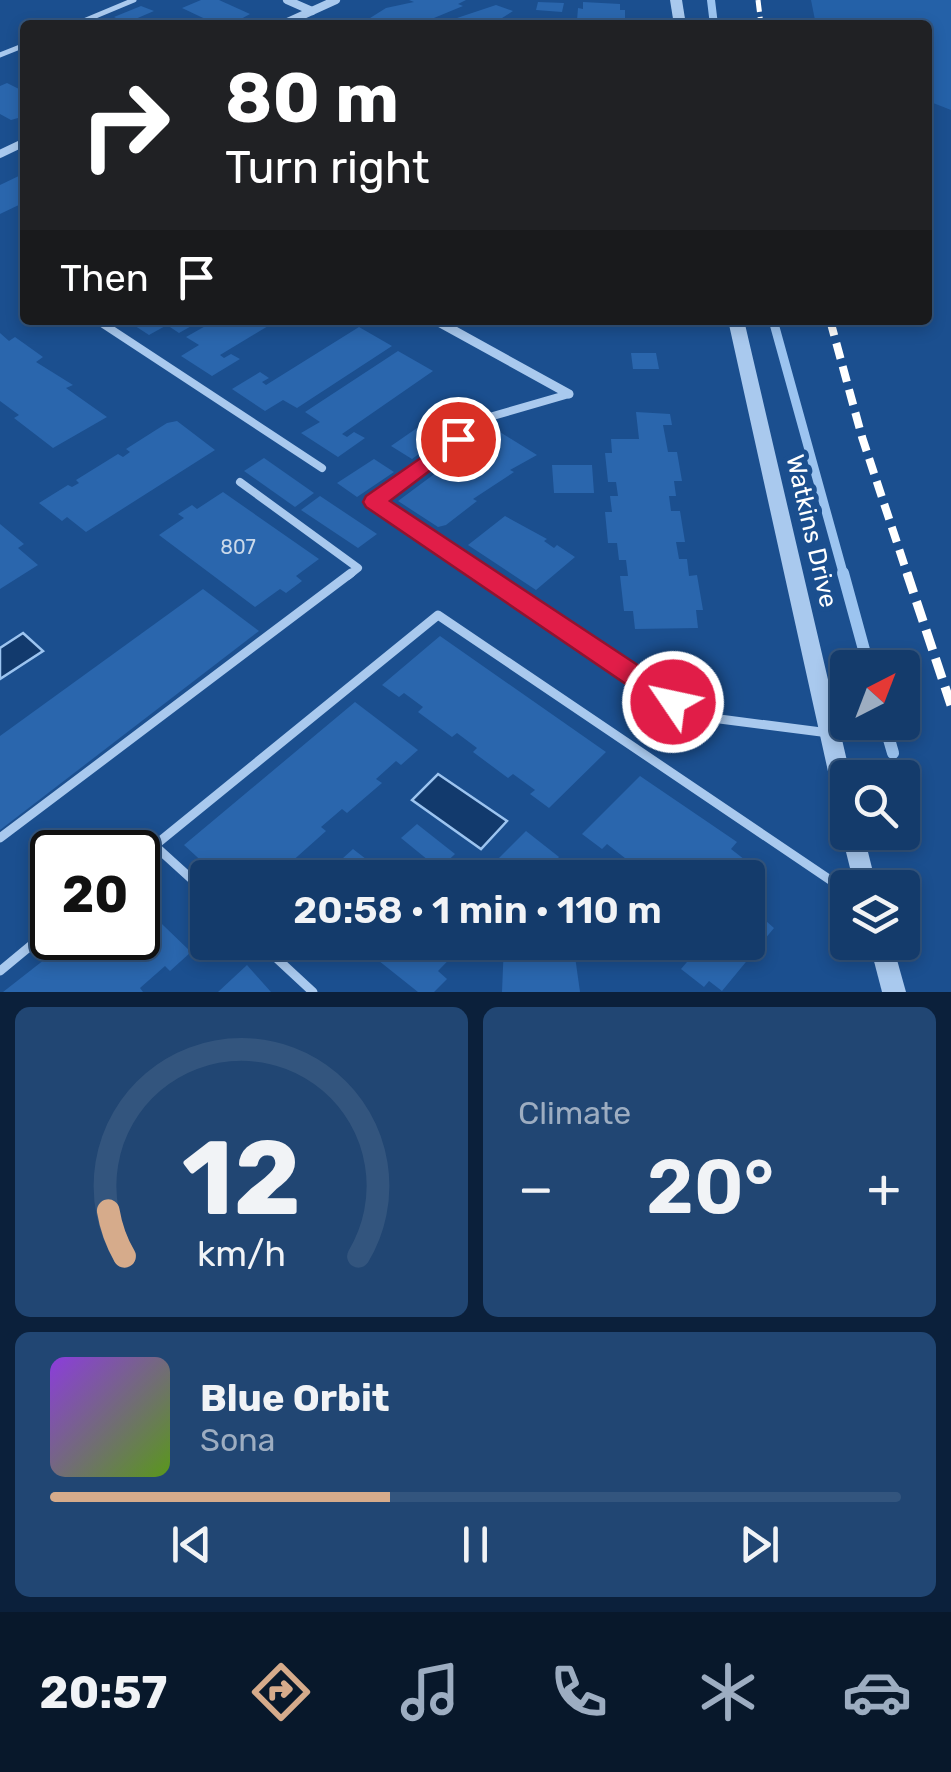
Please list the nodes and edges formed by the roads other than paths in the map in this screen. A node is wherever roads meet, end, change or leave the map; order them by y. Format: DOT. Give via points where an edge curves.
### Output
graph roads {
  1 [pos="134,0"];
  2 [pos="287,0"];
  3 [pos="336,0"];
  4 [pos="312,11"];
  5 [pos="86,20"];
  6 [pos="293,20"];
  7 [pos="105,325"];
  8 [pos="444,325"];
  9 [pos="737,325"];
  10 [pos="569,394"];
  11 [pos="322,468"];
  12 [pos="240,482"];
  13 [pos="829,734"];
  14 [pos="835,760"];
  15 [pos="0,838"];
  16 [pos="160,840"];
  17 [pos="160,850"];
  18 [pos="190,878"];
  19 [pos="830,880"];
  20 [pos="30,946"];
  21 [pos="279,960"];
  22 [pos="885,960"];
  23 [pos="0,971"];
  24 [pos="313,992"];
  25 [pos="894,992"];
  1 -- 5 [label="lane"];
  2 -- 4 [label="street"];
  3 -- 4 [label="street"];
  4 -- 6 [label="street"];
  7 -- 11 [label="lane"];
  8 -- 10 [label="street"];
  9 -- 13 [label="street, Watkins Drive"];
  10 -- 13 [label="lane" via="486,418 374,502 673,702 712,718"];
  12 -- 15 [label="lane" via="358,568"];
  13 -- 14 [label="street, Watkins Drive"];
  16 -- 19 [label="lane" via="438,615"];
  17 -- 18 [label="lane"];
  20 -- 23 [label="lane"];
  21 -- 24 [label="lane"];
  22 -- 25 [label="street"];
}
